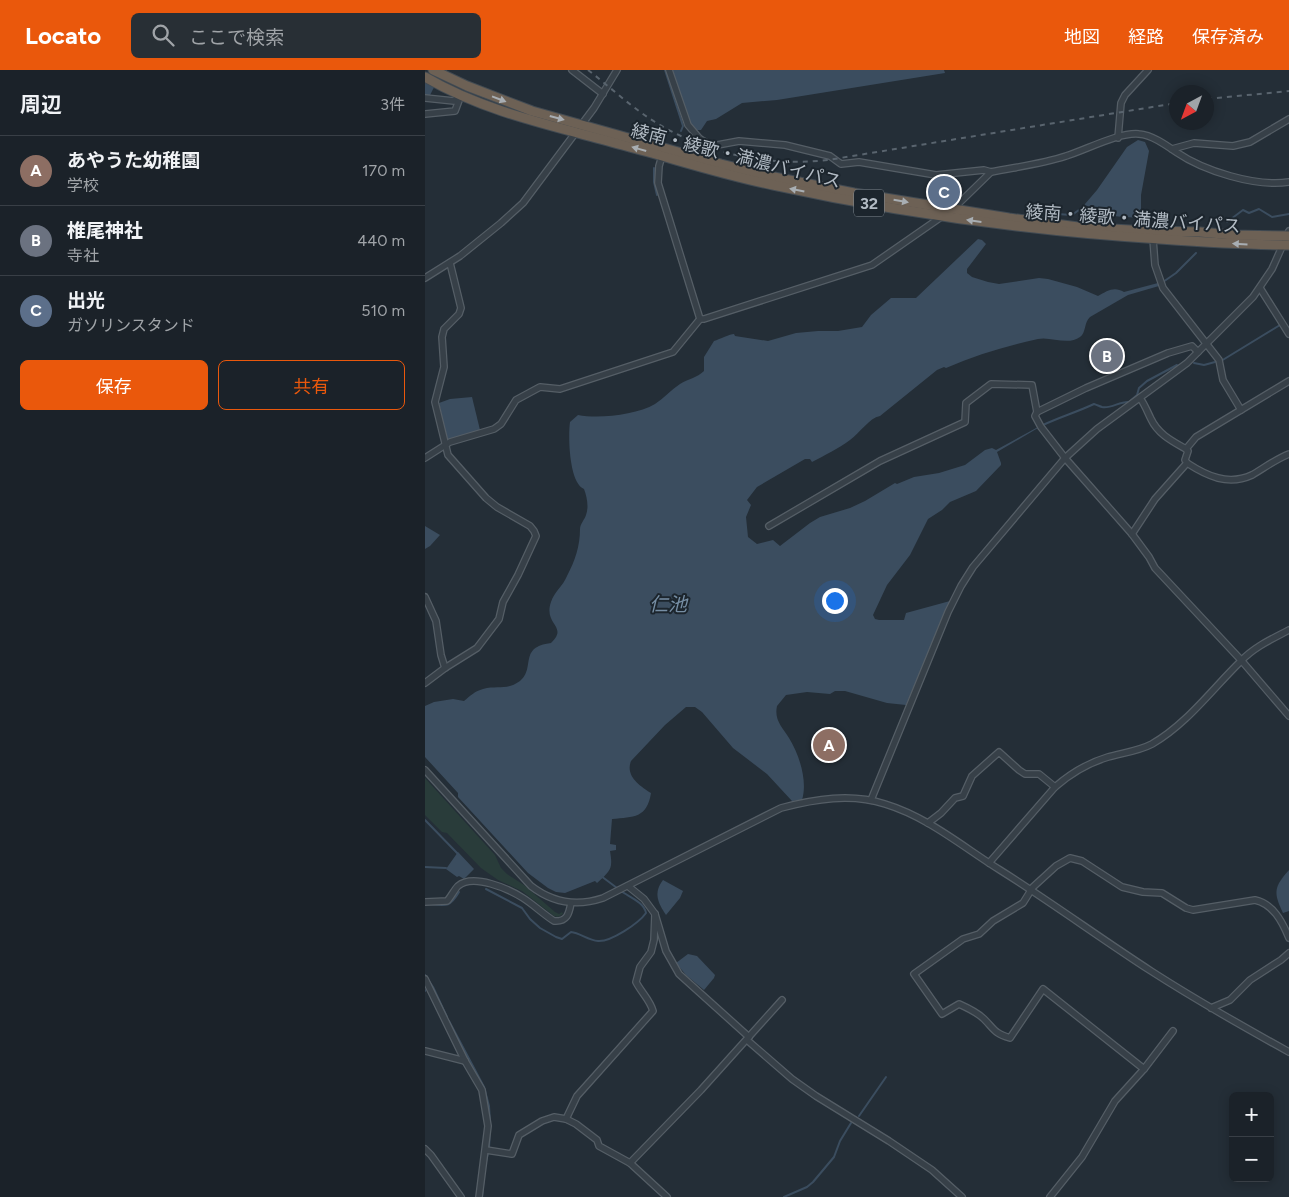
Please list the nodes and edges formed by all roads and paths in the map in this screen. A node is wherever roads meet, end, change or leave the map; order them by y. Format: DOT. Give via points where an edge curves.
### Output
graph roads {
  1 [pos="433,70"];
  2 [pos="572,70"];
  3 [pos="617,70"];
  4 [pos="669,70"];
  5 [pos="1148,70"];
  6 [pos="426,77"];
  7 [pos="603,94"];
  8 [pos="461,95"];
  9 [pos="426,98"];
  10 [pos="425,114"];
  11 [pos="1289,119"];
  12 [pos="582,124"];
  13 [pos="576,132"];
  14 [pos="1118,138"];
  15 [pos="700,139"];
  16 [pos="1172,149"];
  17 [pos="662,156"];
  18 [pos="695,156"];
  19 [pos="991,172"];
  20 [pos="1289,182"];
  21 [pos="952,210"];
  22 [pos="942,216"];
  23 [pos="1287,238"];
  24 [pos="1153,239"];
  25 [pos="450,264"];
  26 [pos="425,278"];
  27 [pos="1260,288"];
  28 [pos="700,319"];
  29 [pos="1289,334"];
  30 [pos="1207,343"];
  31 [pos="1198,352"];
  32 [pos="1289,381"];
  33 [pos="1140,398"];
  34 [pos="1241,410"];
  35 [pos="1037,412"];
  36 [pos="446,445"];
  37 [pos="1186,449"];
  38 [pos="1289,454"];
  39 [pos="425,458"];
  40 [pos="1065,458"];
  41 [pos="1187,463"];
  42 [pos="769,526"];
  43 [pos="1132,534"];
  44 [pos="425,597"];
  45 [pos="1289,630"];
  46 [pos="1241,660"];
  47 [pos="445,668"];
  48 [pos="425,683"];
  49 [pos="1289,716"];
  50 [pos="425,770"];
  51 [pos="1055,787"];
  52 [pos="871,800"];
  53 [pos="928,823"];
  54 [pos="989,863"];
  55 [pos="626,887"];
  56 [pos="1033,890"];
  57 [pos="425,902"];
  58 [pos="571,903"];
  59 [pos="655,914"];
  60 [pos="1289,938"];
  61 [pos="1289,953"];
  62 [pos="425,980"];
  63 [pos="782,1000"];
  64 [pos="1211,1008"];
  65 [pos="1173,1031"];
  66 [pos="748,1039"];
  67 [pos="425,1051"];
  68 [pos="1289,1052"];
  69 [pos="465,1061"];
  70 [pos="1144,1069"];
  71 [pos="566,1119"];
  72 [pos="425,1150"];
  73 [pos="488,1150"];
  74 [pos="630,1163"];
  75 [pos="461,1197"];
  76 [pos="479,1197"];
  77 [pos="667,1197"];
  78 [pos="963,1197"];
  79 [pos="1050,1197"];
  1 -- 12 [label="highway, 綾南・綾歌・満濃バイパス / 32, one-way" via="523,108"];
  2 -- 7 [label="street"];
  3 -- 7 [label="street"];
  4 -- 15 [label="street" via="688,125"];
  5 -- 14 [label="street" via="1121,103"];
  6 -- 8 [label="highway, 綾南・綾歌・満濃バイパス / 32"];
  7 -- 12 [label="street"];
  8 -- 9 [label="street" via="454,101"];
  8 -- 10 [label="street" via="455,111"];
  8 -- 13 [label="highway, 綾南・綾歌・満濃バイパス / 32"];
  11 -- 16 [label="street" via="1250,142 1233,146 1194,143"];
  12 -- 13 [label="street"];
  12 -- 18 [label="highway, 綾南・綾歌・満濃バイパス / 32"];
  17 -- 13 [label="highway, 綾南・綾歌・満濃バイパス / 32, one-way"];
  13 -- 25 [label="street" via="515,211"];
  14 -- 16 [label="street" via="1138,134"];
  14 -- 19 [label="street" via="1065,157"];
  15 -- 18 [label="street"];
  15 -- 19 [label="street" via="709,146 739,141 785,145 829,156 841,164 859,162 927,174"];
  16 -- 20 [label="street" via="1228,175 1259,182"];
  22 -- 17 [label="highway, 綾南・綾歌・満濃バイパス / 32, one-way" via="771,185"];
  17 -- 28 [label="street" via="658,183"];
  18 -- 21 [label="highway, 綾南・綾歌・満濃バイパス / 32, one-way" via="774,177"];
  19 -- 21 [label="street"];
  21 -- 22 [label="street"];
  21 -- 23 [label="highway, 綾南・綾歌・満濃バイパス / 32" via="1078,227"];
  24 -- 22 [label="highway, 綾南・綾歌・満濃バイパス / 32, one-way" via="1050,231"];
  22 -- 28 [label="street" via="872,265"];
  23 -- 24 [label="highway, 綾南・綾歌・満濃バイパス / 32, one-way"];
  23 -- 27 [label="street"];
  24 -- 30 [label="street" via="1155,265 1161,284"];
  25 -- 26 [label="street"];
  25 -- 36 [label="street" via="461,308 444,329 442,338 444,367 435,402"];
  27 -- 29 [label="street"];
  27 -- 30 [label="street"];
  28 -- 36 [label="street" via="673,352 560,389 539,388 516,400 495,430"];
  30 -- 31 [label="street"];
  30 -- 34 [label="street" via="1219,360 1223,380"];
  31 -- 33 [label="street"];
  31 -- 35 [label="street" via="1192,346 1168,353"];
  32 -- 34 [label="street"];
  33 -- 37 [label="street" via="1163,435"];
  33 -- 40 [label="street" via="1097,429"];
  34 -- 37 [label="street" via="1196,437"];
  35 -- 40 [label="street" via="1035,416 1040,426"];
  35 -- 42 [label="street" via="1032,384 991,384 966,403 965,422 880,460"];
  36 -- 39 [label="street"];
  36 -- 47 [label="street" via="448,455 486,498 529,526 536,536 503,602 499,619 477,648"];
  37 -- 41 [label="street"];
  38 -- 41 [label="street" via="1250,476 1230,480 1204,474"];
  40 -- 43 [label="street"];
  40 -- 52 [label="street" via="973,567 961,586"];
  41 -- 43 [label="street" via="1155,499"];
  43 -- 46 [label="street" via="1155,568"];
  44 -- 47 [label="street" via="436,621"];
  45 -- 46 [label="street" via="1258,646"];
  46 -- 49 [label="street"];
  46 -- 51 [label="street" via="1165,735 1140,749 1083,767"];
  47 -- 48 [label="street"];
  50 -- 58 [label="street" via="531,886 549,898"];
  51 -- 53 [label="street" via="1039,774 1025,774 999,752 973,776 963,796 955,798"];
  51 -- 54 [label="street"];
  52 -- 53 [label="street" via="910,812"];
  52 -- 55 [label="street" via="833,798 781,808"];
  53 -- 54 [label="street"];
  54 -- 56 [label="street"];
  55 -- 58 [label="street" via="591,902"];
  55 -- 59 [label="street" via="645,899"];
  56 -- 60 [label="street" via="1056,866 1073,858 1082,860 1122,887 1161,893 1193,910 1255,900 1264,902 1274,911"];
  56 -- 64 [label="street"];
  56 -- 70 [label="street" via="1023,903 993,921 985,930 963,939 914,974 942,1014 959,1004 977,1013 1000,1035 1010,1038 1043,989"];
  57 -- 58 [label="street" via="447,901 459,886 478,880 513,892 554,921 567,917"];
  59 -- 66 [label="street" via="666,951 679,974"];
  59 -- 71 [label="street" via="651,952 640,967 636,982 653,1011 577,1096"];
  61 -- 64 [label="street" via="1250,980 1230,1000"];
  62 -- 69 [label="street"];
  63 -- 66 [label="street"];
  64 -- 68 [label="street"];
  65 -- 70 [label="street"];
  66 -- 74 [label="street"];
  66 -- 78 [label="street" via="792,1079 889,1140"];
  67 -- 69 [label="street"];
  69 -- 73 [label="street" via="484,1096"];
  70 -- 79 [label="street" via="1115,1101 1082,1157"];
  71 -- 73 [label="street" via="554,1117 542,1121 519,1135 512,1154"];
  71 -- 74 [label="street" via="597,1140 599,1146"];
  72 -- 75 [label="street"];
  73 -- 76 [label="street" via="482,1167"];
  74 -- 77 [label="street"];
}
